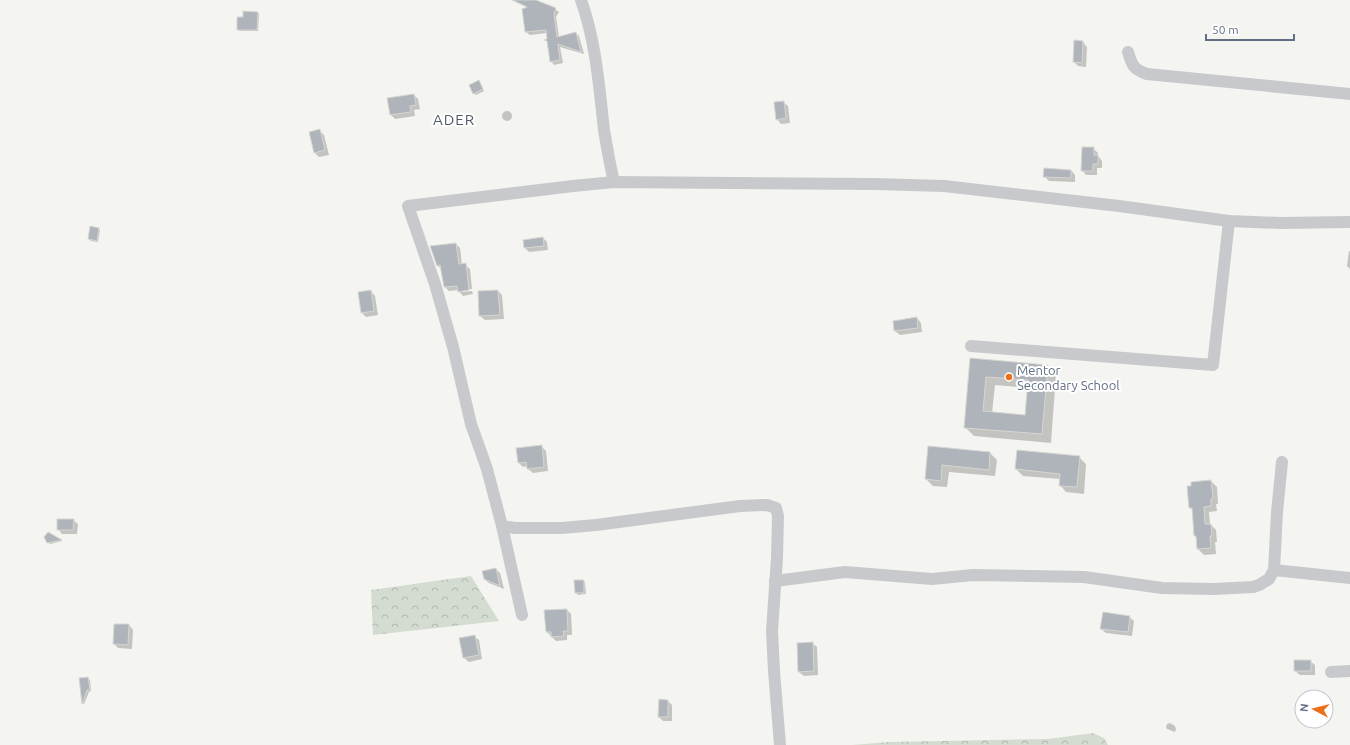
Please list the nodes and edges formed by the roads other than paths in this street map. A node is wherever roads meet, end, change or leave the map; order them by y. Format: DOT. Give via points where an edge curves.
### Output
graph roads {
  1 [pos="580,0"];
  2 [pos="1128,52"];
  3 [pos="1350,94"];
  4 [pos="614,182"];
  5 [pos="1229,221"];
  6 [pos="1350,222"];
  7 [pos="971,346"];
  8 [pos="1282,462"];
  9 [pos="502,526"];
  10 [pos="1274,570"];
  11 [pos="1350,578"];
  12 [pos="775,581"];
  13 [pos="522,615"];
  14 [pos="1350,671"];
  15 [pos="1331,672"];
  16 [pos="780,745"];
  1 -- 4 [label="street" via="588,20 598,70 604,130"];
  2 -- 3 [label="street" via="1132,65 1138,71 1147,74"];
  4 -- 5 [label="street" via="944,186"];
  4 -- 9 [label="street" via="408,206 435,284 471,424"];
  5 -- 6 [label="street"];
  5 -- 7 [label="street" via="1213,365"];
  8 -- 10 [label="street"];
  9 -- 12 [label="street" via="562,528 740,506 767,505 776,508 778,516"];
  9 -- 13 [label="street"];
  10 -- 11 [label="street"];
  10 -- 12 [label="street" via="1269,579 1259,585 1214,589 1162,588 1084,577 973,575 932,579 845,572"];
  12 -- 16 [label="street" via="772,631"];
  14 -- 15 [label="street"];
}
